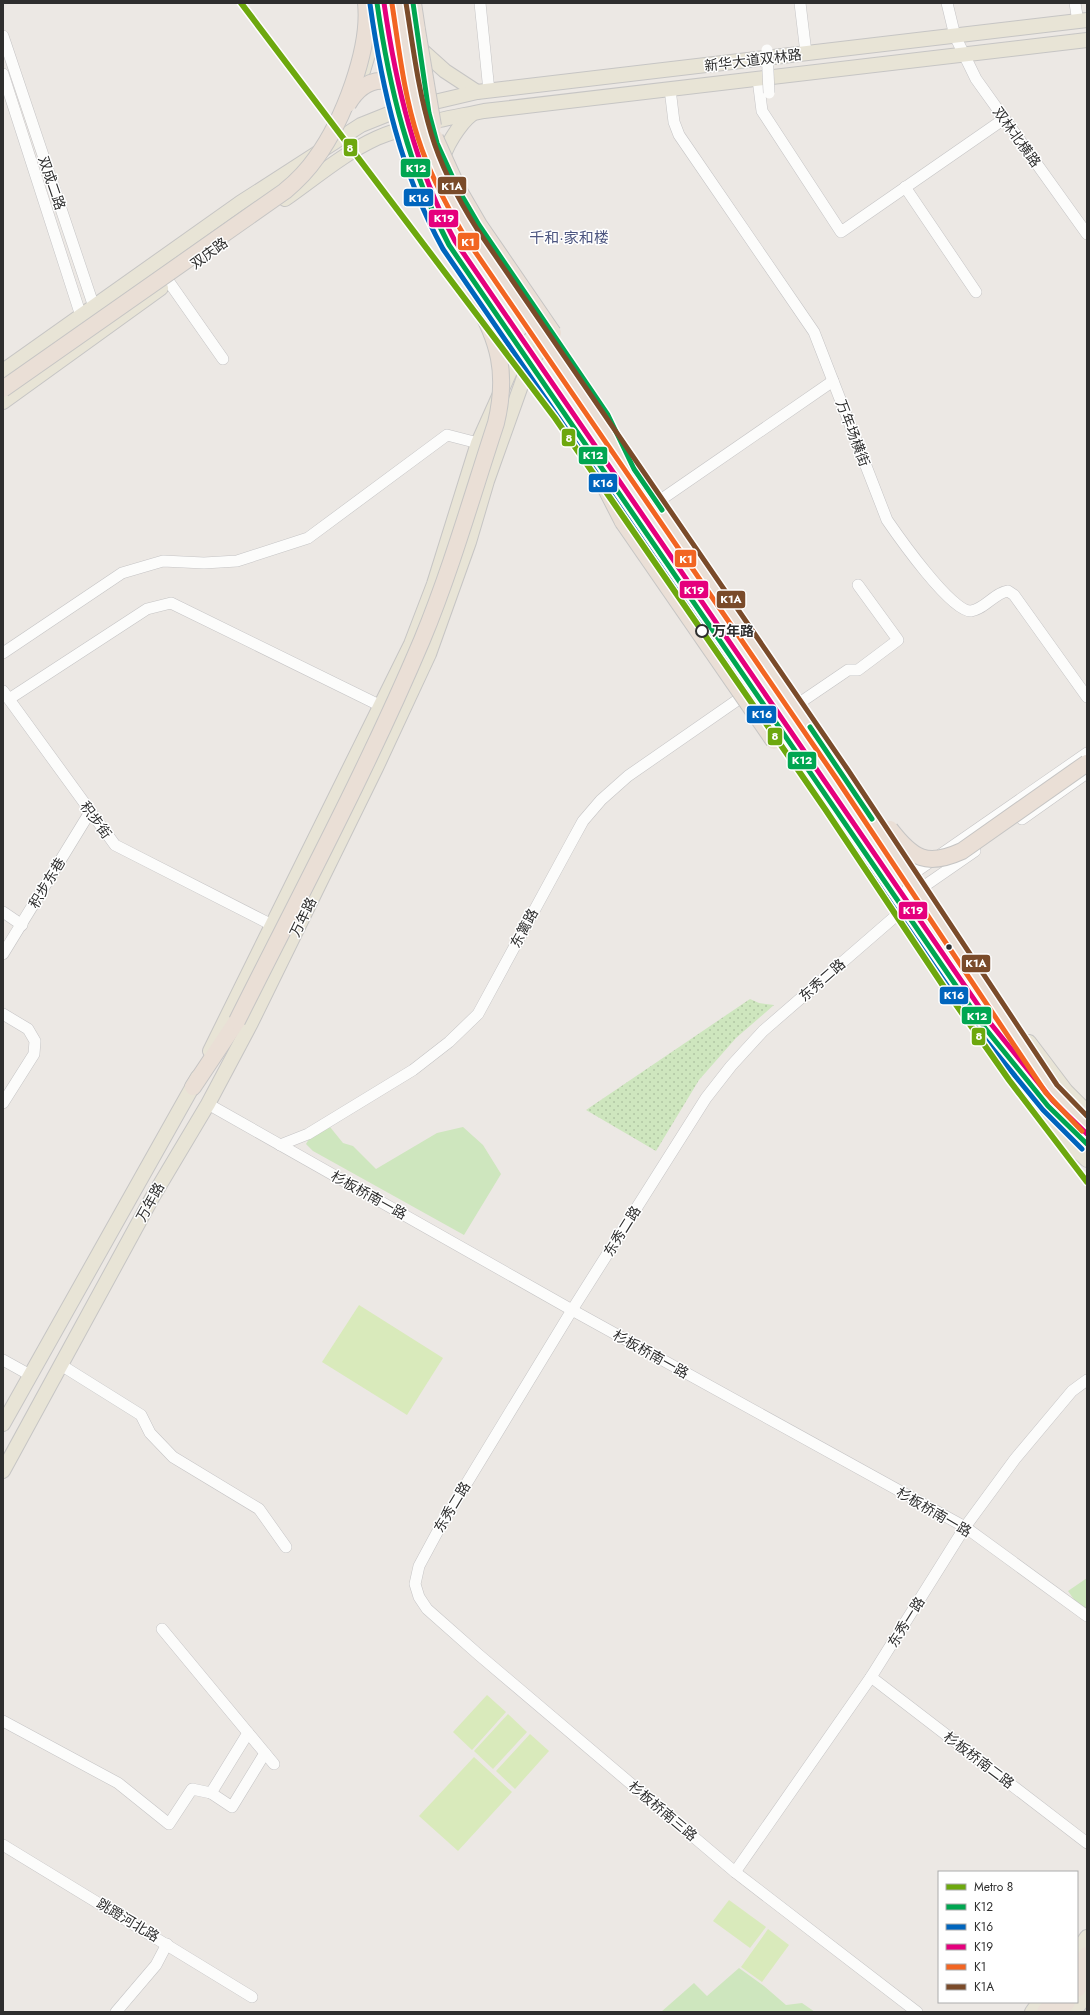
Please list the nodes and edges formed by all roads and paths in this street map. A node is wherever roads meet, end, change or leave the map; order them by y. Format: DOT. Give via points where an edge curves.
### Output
graph roads {
  1 [pos="366,3"];
  2 [pos="381,3"];
  3 [pos="399,3"];
  4 [pos="408,3"];
  5 [pos="413,3"];
  6 [pos="480,3"];
  7 [pos="800,3"];
  8 [pos="947,3"];
  9 [pos="1075,3"];
  10 [pos="1082,21"];
  11 [pos="414,34"];
  12 [pos="3,36"];
  13 [pos="955,36"];
  14 [pos="1087,40"];
  15 [pos="767,50"];
  16 [pos="806,53"];
  17 [pos="963,54"];
  18 [pos="3,74"];
  19 [pos="758,79"];
  20 [pos="670,89"];
  21 [pos="483,92"];
  22 [pos="769,93"];
  23 [pos="420,106"];
  24 [pos="396,111"];
  25 [pos="472,114"];
  26 [pos="1004,119"];
  27 [pos="336,122"];
  28 [pos="426,124"];
  29 [pos="399,131"];
  30 [pos="437,143"];
  31 [pos="304,160"];
  32 [pos="444,178"];
  33 [pos="905,187"];
  34 [pos="1087,234"];
  35 [pos="449,245"];
  36 [pos="169,282"];
  37 [pos="976,292"];
  38 [pos="94,307"];
  39 [pos="81,316"];
  40 [pos="541,326"];
  41 [pos="106,327"];
  42 [pos="94,336"];
  43 [pos="549,338"];
  44 [pos="519,352"];
  45 [pos="223,359"];
  46 [pos="528,366"];
  47 [pos="3,371"];
  48 [pos="833,381"];
  49 [pos="3,389"];
  50 [pos="3,402"];
  51 [pos="478,443"];
  52 [pos="589,455"];
  53 [pos="634,469"];
  54 [pos="659,501"];
  55 [pos="858,585"];
  56 [pos="3,653"];
  57 [pos="751,690"];
  58 [pos="6,695"];
  59 [pos="1087,697"];
  60 [pos="798,704"];
  61 [pos="381,706"];
  62 [pos="1087,753"];
  63 [pos="355,758"];
  64 [pos="1087,763"];
  65 [pos="376,768"];
  66 [pos="842,774"];
  67 [pos="1087,774"];
  68 [pos="90,812"];
  69 [pos="914,873"];
  70 [pos="923,887"];
  71 [pos="3,912"];
  72 [pos="904,918"];
  73 [pos="22,925"];
  74 [pos="272,925"];
  75 [pos="3,954"];
  76 [pos="3,1014"];
  77 [pos="193,1087"];
  78 [pos="3,1103"];
  79 [pos="208,1104"];
  80 [pos="1087,1112"];
  81 [pos="1087,1126"];
  82 [pos="1087,1144"];
  83 [pos="280,1145"];
  84 [pos="1087,1160"];
  85 [pos="572,1310"];
  86 [pos="3,1360"];
  87 [pos="60,1365"];
  88 [pos="30,1375"];
  89 [pos="1087,1380"];
  90 [pos="3,1424"];
  91 [pos="3,1471"];
  92 [pos="965,1527"];
  93 [pos="286,1547"];
  94 [pos="419,1597"];
  95 [pos="1087,1616"];
  96 [pos="162,1629"];
  97 [pos="871,1677"];
  98 [pos="3,1721"];
  99 [pos="248,1733"];
  100 [pos="265,1753"];
  101 [pos="274,1764"];
  102 [pos="211,1793"];
  103 [pos="1087,1843"];
  104 [pos="3,1845"];
  105 [pos="735,1872"];
  106 [pos="1087,1937"];
  107 [pos="167,1944"];
  108 [pos="1078,1949"];
  109 [pos="1087,1955"];
  110 [pos="1078,1968"];
  111 [pos="1087,1975"];
  112 [pos="1078,1988"];
  113 [pos="1087,1994"];
  114 [pos="252,1997"];
  115 [pos="1038,2003"];
  116 [pos="1052,2003"];
  117 [pos="1067,2003"];
  118 [pos="116,2012"];
  119 [pos="917,2012"];
  120 [pos="1032,2012"];
  121 [pos="1045,2012"];
  122 [pos="1060,2012"];
  123 [pos="1074,2012"];
  1 -- 27 [label="highway, bridge" via="363,51 357,73"];
  2 -- 24 [label="main road"];
  2 -- 31 [label="main road" via="370,53 352,99 339,119"];
  2 -- 35 [label="highway, bridge" via="380,26 412,163"];
  3 -- 53 [label="highway, bridge" via="413,91 424,134 449,196 471,233"];
  4 -- 11 [label="main road"];
  5 -- 11 [label="highway"];
  6 -- 21 [label="street"];
  7 -- 16 [label="street"];
  8 -- 13 [label="street, 双林北横路"];
  9 -- 10 [label="street"];
  10 -- 13 [label="main road, 新华大道双林路"];
  11 -- 21 [label="main road" via="425,54 445,71"];
  11 -- 23 [label="main road"];
  11 -- 30 [label="highway, bridge"];
  12 -- 38 [label="street, 双成二路"];
  13 -- 16 [label="main road, 新华大道双林路"];
  13 -- 17 [label="street, 双林北横路"];
  14 -- 17 [label="main road, 新华大道双林路"];
  15 -- 22 [label="street, bridge"];
  16 -- 21 [label="main road, 新华大道双林路"];
  17 -- 19 [label="main road, 新华大道双林路"];
  17 -- 26 [label="street, 双林北横路" via="976,79"];
  18 -- 39 [label="street, 双成二路"];
  19 -- 20 [label="main road, 新华大道双林路"];
  19 -- 33 [label="street" via="762,111 841,232"];
  20 -- 25 [label="main road, 新华大道双林路"];
  20 -- 48 [label="street, 万年场横街" via="674,122 679,135 814,332"];
  21 -- 23 [label="main road, 新华大道双林路"];
  23 -- 24 [label="main road, 双庆路"];
  23 -- 28 [label="main road"];
  24 -- 29 [label="main road"];
  24 -- 31 [label="main road, 双庆路" via="361,125"];
  25 -- 28 [label="main road, 新华大道双林路"];
  25 -- 32 [label="main road" via="464,119 442,160"];
  26 -- 33 [label="street"];
  26 -- 34 [label="street, 双林北横路"];
  27 -- 30 [label="highway, bridge" via="359,91 375,82 387,80 405,89 411,96"];
  27 -- 49 [label="highway, bridge" via="317,158 285,191"];
  28 -- 29 [label="main road, 双庆路"];
  28 -- 32 [label="main road"];
  29 -- 36 [label="main road, 双庆路" via="377,138 342,159"];
  29 -- 44 [label="main road" via="406,157 440,237"];
  30 -- 53 [label="highway, bridge" via="458,189 479,225 608,415"];
  31 -- 38 [label="main road, 双庆路"];
  32 -- 40 [label="main road" via="471,226"];
  33 -- 37 [label="street"];
  35 -- 72 [label="highway, bridge"];
  35 -- 77 [label="highway, bridge" via="494,339 502,381 501,403 496,423 458,542 422,640 371,751 237,1021"];
  36 -- 41 [label="main road, 双庆路"];
  36 -- 45 [label="street"];
  38 -- 39 [label="main road, 双庆路"];
  38 -- 41 [label="street, 双成二路"];
  39 -- 42 [label="street, 双成二路"];
  39 -- 47 [label="main road, 双庆路"];
  40 -- 43 [label="main road"];
  40 -- 44 [label="main road, 万年路"];
  41 -- 42 [label="main road, 双庆路"];
  42 -- 50 [label="main road, 双庆路"];
  43 -- 46 [label="main road, 万年路"];
  43 -- 54 [label="main road"];
  44 -- 46 [label="main road"];
  44 -- 51 [label="main road, 万年路"];
  46 -- 52 [label="main road"];
  46 -- 65 [label="main road, 万年路" via="429,654"];
  48 -- 54 [label="street"];
  48 -- 59 [label="street, 万年场横街" via="887,520 903,545 946,596 961,608 969,611 977,609 1002,592 1008,591 1014,595"];
  51 -- 56 [label="street" via="447,435 308,538 237,561 163,562 122,573"];
  51 -- 61 [label="main road, 万年路" via="434,584 411,644"];
  52 -- 57 [label="main road"];
  52 -- 72 [label="highway, bridge" via="623,522 871,880"];
  53 -- 66 [label="highway, bridge"];
  54 -- 60 [label="main road"];
  55 -- 60 [label="street" via="898,640 858,670 848,670"];
  57 -- 72 [label="main road"];
  57 -- 83 [label="street, 东篱路" via="628,776 596,805 572,841 478,1014 449,1042 413,1070 308,1134"];
  58 -- 61 [label="street" via="147,609 171,603"];
  58 -- 68 [label="street, 积步街"];
  60 -- 69 [label="main road"];
  61 -- 63 [label="main road, 万年路"];
  62 -- 69 [label="street"];
  63 -- 65 [label="main road" via="362,751 372,751 378,759"];
  63 -- 74 [label="main road, 万年路"];
  64 -- 66 [label="highway, bridge" via="962,850 946,858 930,860 903,846"];
  65 -- 79 [label="main road, 万年路" via="251,1023"];
  66 -- 81 [label="highway, bridge" via="1052,1090"];
  67 -- 70 [label="street, 东秀二路"];
  68 -- 73 [label="street, 积步东巷"];
  68 -- 74 [label="street, 积步街" via="115,845"];
  69 -- 70 [label="main road"];
  69 -- 72 [label="street"];
  70 -- 72 [label="street, 东秀二路"];
  70 -- 80 [label="main road" via="1025,1037 1066,1091"];
  71 -- 73 [label="street"];
  72 -- 82 [label="highway, bridge" via="985,1028 1048,1106"];
  72 -- 84 [label="main road" via="996,1055 1060,1135"];
  72 -- 85 [label="street, 东秀二路" via="764,1031 731,1066 706,1098"];
  73 -- 75 [label="street, 积步东巷"];
  74 -- 77 [label="main road, 万年路"];
  76 -- 78 [label="street" via="28,1029 35,1041 34,1054"];
  77 -- 88 [label="main road, 万年路"];
  79 -- 83 [label="street, 杉板桥南一路"];
  79 -- 87 [label="main road, 万年路" via="152,1198"];
  83 -- 85 [label="street, 杉板桥南一路"];
  85 -- 92 [label="street, 杉板桥南一路"];
  85 -- 94 [label="street, 东秀二路" via="419,1566 415,1584"];
  86 -- 88 [label="street"];
  87 -- 91 [label="main road, 万年路"];
  87 -- 93 [label="street" via="141,1415 150,1433 173,1457 259,1509"];
  88 -- 90 [label="main road, 万年路"];
  89 -- 92 [label="street, 东秀一路" via="1072,1391 1015,1459"];
  92 -- 95 [label="street, 杉板桥南一路"];
  92 -- 97 [label="street, 东秀一路"];
  94 -- 105 [label="street, 杉板桥南三路" via="427,1609 462,1640"];
  96 -- 99 [label="street"];
  97 -- 103 [label="street, 杉板桥南二路"];
  97 -- 105 [label="street, 东秀一路"];
  98 -- 102 [label="street" via="118,1783 169,1824 192,1789"];
  99 -- 100 [label="street"];
  99 -- 102 [label="street"];
  100 -- 101 [label="street"];
  100 -- 102 [label="street" via="232,1807"];
  104 -- 107 [label="street, 跳蹬河北路"];
  105 -- 119 [label="street, 杉板桥南三路"];
  106 -- 108 [label="main road"];
  107 -- 114 [label="street, 跳蹬河北路"];
  107 -- 118 [label="street" via="156,1965"];
  109 -- 110 [label="highway"];
  111 -- 112 [label="highway"];
  113 -- 123 [label="main road"];
  115 -- 120 [label="main road"];
  116 -- 121 [label="highway"];
  117 -- 122 [label="highway"];
}
